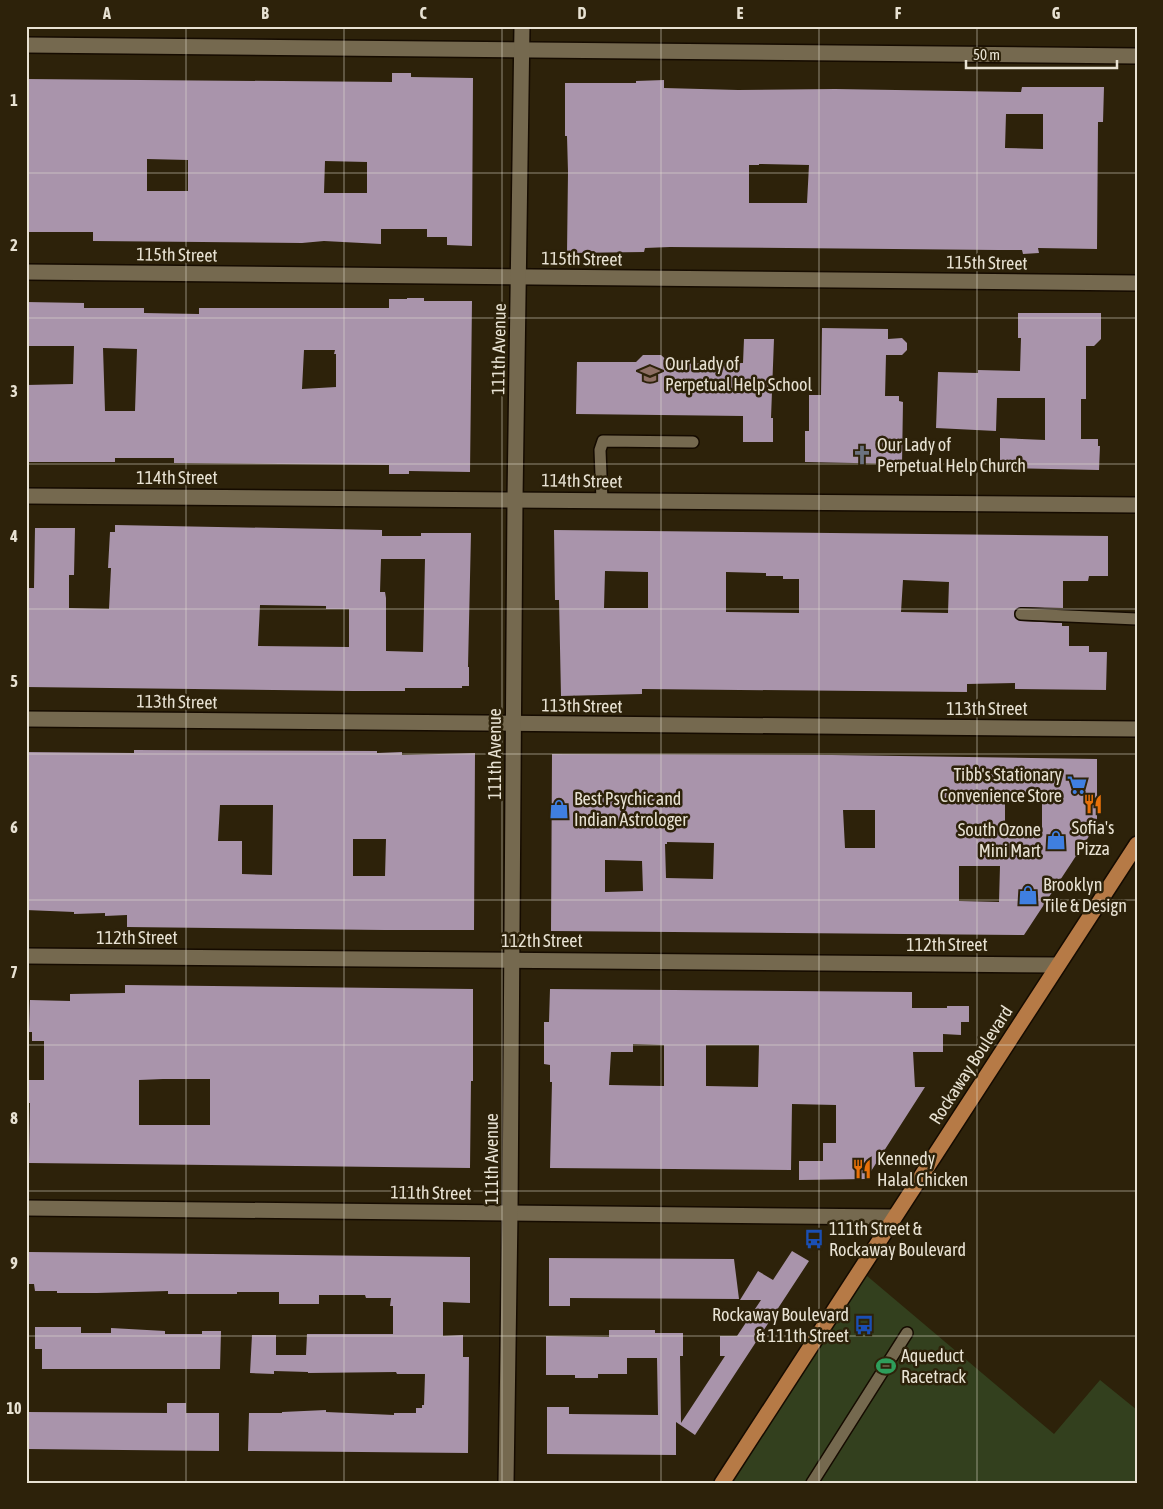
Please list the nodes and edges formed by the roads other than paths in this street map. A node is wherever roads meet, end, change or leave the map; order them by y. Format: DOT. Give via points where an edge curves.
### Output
graph roads {
  1 [pos="522,26"];
  2 [pos="26,45"];
  3 [pos="521,50"];
  4 [pos="1137,56"];
  5 [pos="26,272"];
  6 [pos="519,277"];
  7 [pos="1137,283"];
  8 [pos="693,442"];
  9 [pos="26,496"];
  10 [pos="515,499"];
  11 [pos="602,500"];
  12 [pos="1137,505"];
  13 [pos="1020,614"];
  14 [pos="1137,619"];
  15 [pos="26,719"];
  16 [pos="514,724"];
  17 [pos="1137,729"];
  18 [pos="1137,844"];
  19 [pos="26,956"];
  20 [pos="512,960"];
  21 [pos="1058,965"];
  22 [pos="26,1208"];
  23 [pos="510,1213"];
  24 [pos="894,1217"];
  25 [pos="907,1333"];
  26 [pos="506,1483"];
  27 [pos="722,1483"];
  28 [pos="812,1483"];
  1 -- 3 [label="street, 111th Avenue"];
  2 -- 3 [label="street"];
  3 -- 4 [label="street"];
  3 -- 6 [label="street, 111th Avenue"];
  5 -- 6 [label="street, 115th Street"];
  6 -- 7 [label="street, 115th Street"];
  6 -- 10 [label="street, 111th Avenue"];
  8 -- 11 [label="lane" via="603,441 600,450"];
  9 -- 10 [label="street, 114th Street"];
  10 -- 11 [label="street, 114th Street"];
  10 -- 16 [label="street, 111th Avenue"];
  11 -- 12 [label="street, 114th Street"];
  13 -- 14 [label="lane"];
  15 -- 16 [label="street, 113th Street"];
  16 -- 17 [label="street, 113th Street"];
  16 -- 20 [label="street, 111th Avenue"];
  18 -- 21 [label="main road, Rockaway Boulevard"];
  19 -- 20 [label="street, 112th Street"];
  20 -- 21 [label="street, 112th Street"];
  20 -- 23 [label="street, 111th Avenue"];
  21 -- 24 [label="main road, Rockaway Boulevard"];
  22 -- 23 [label="street, 111th Street"];
  23 -- 24 [label="street, 111th Street"];
  23 -- 26 [label="street, 111th Avenue"];
  24 -- 27 [label="main road, Rockaway Boulevard"];
  25 -- 28 [label="lane"];
}
